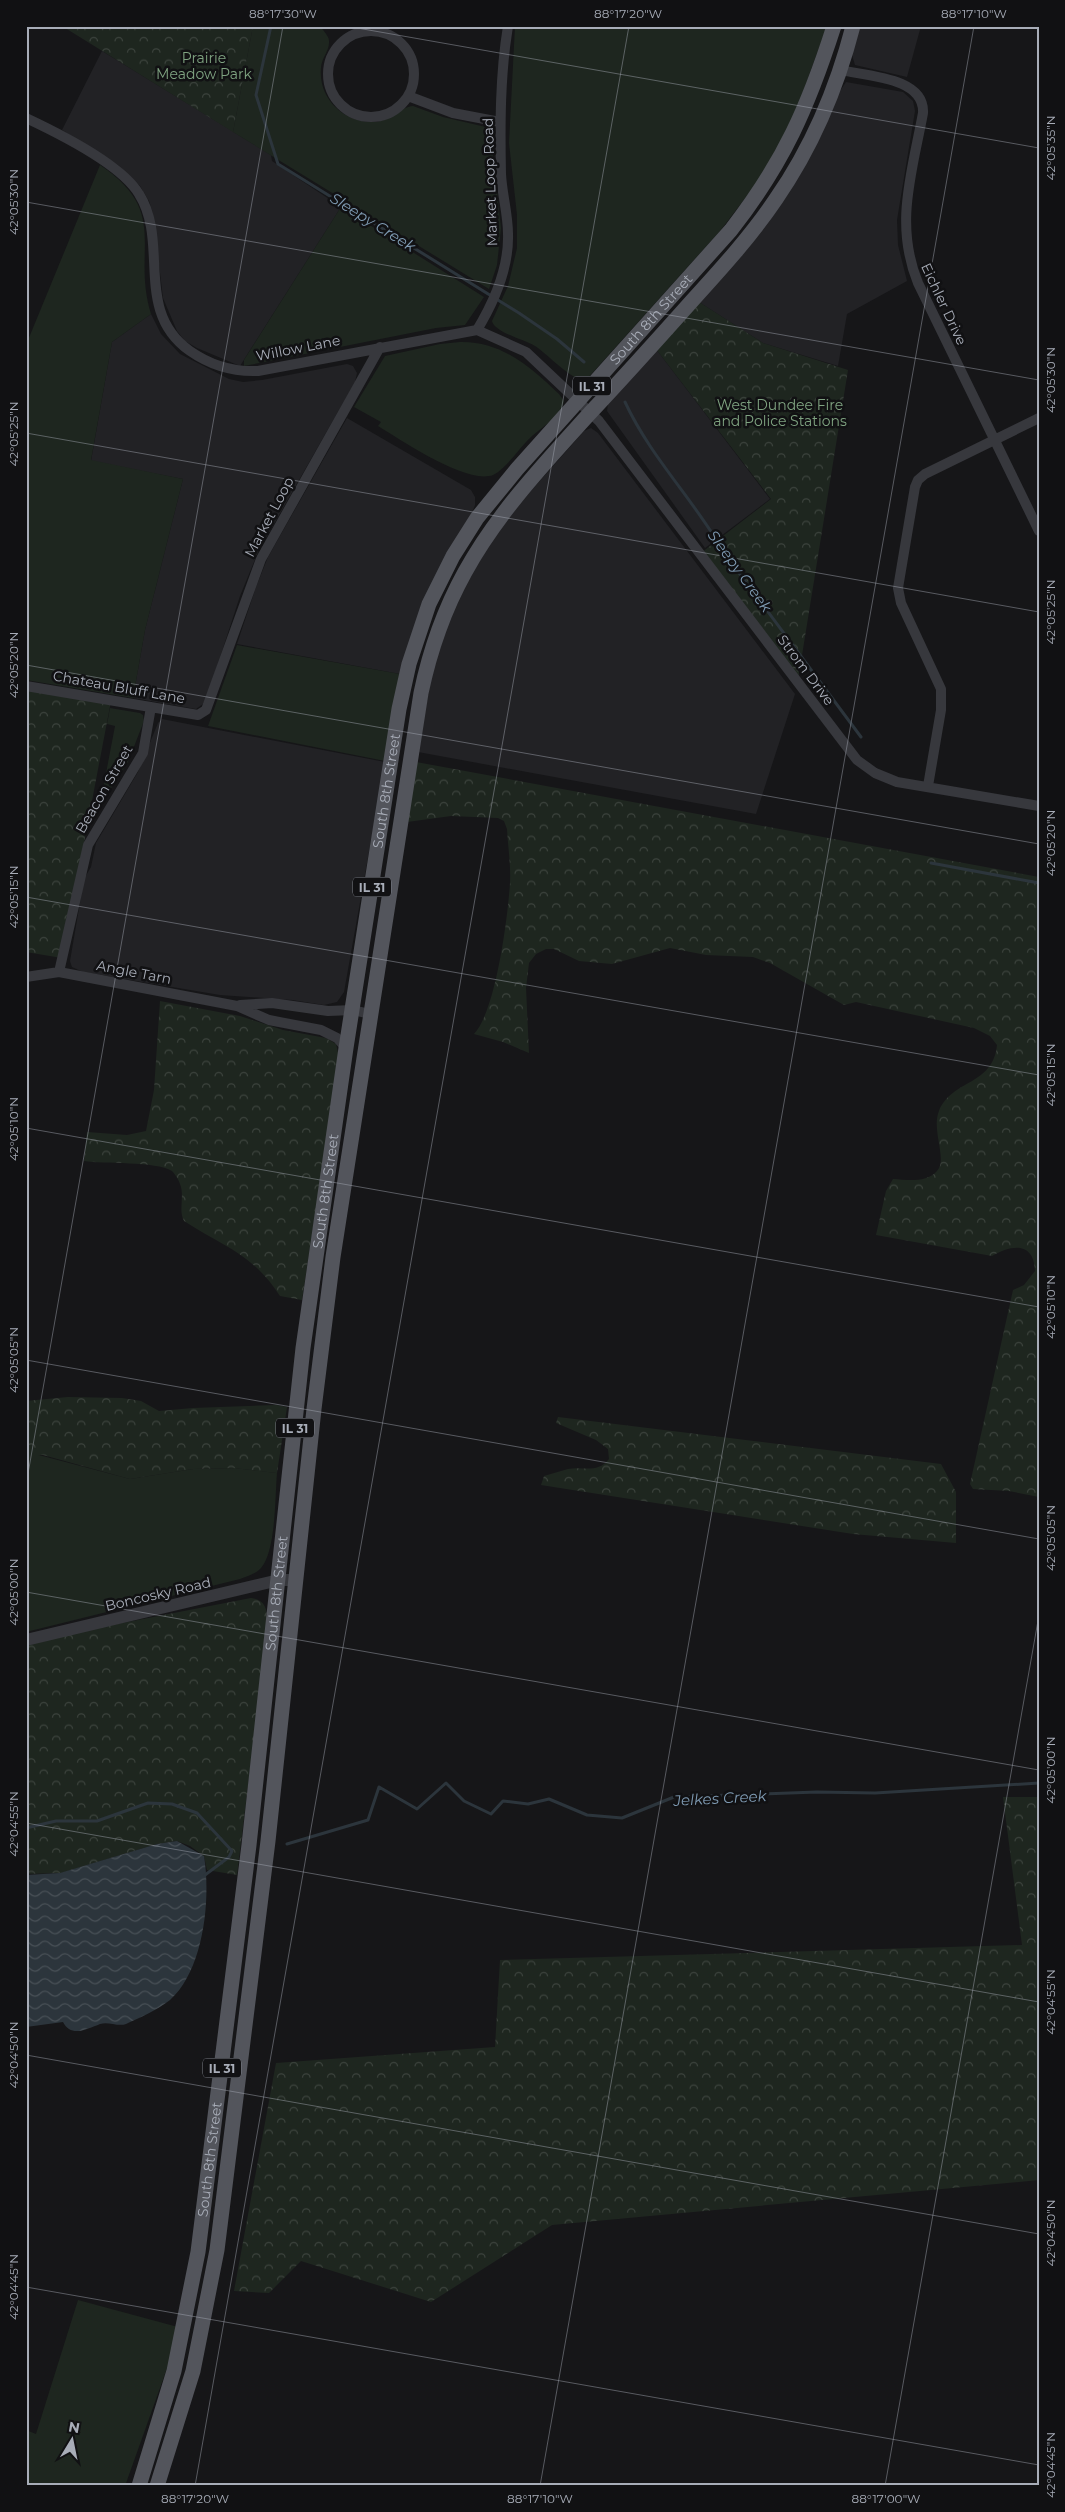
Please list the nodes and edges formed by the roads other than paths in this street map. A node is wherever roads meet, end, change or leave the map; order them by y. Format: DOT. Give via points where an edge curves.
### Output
graph roads {
  1 [pos="508,26"];
  2 [pos="834,26"];
  3 [pos="853,26"];
  4 [pos="840,70"];
  5 [pos="408,96"];
  6 [pos="26,118"];
  7 [pos="500,122"];
  8 [pos="477,330"];
  9 [pos="380,347"];
  10 [pos="578,401"];
  11 [pos="591,413"];
  12 [pos="1039,418"];
  13 [pos="994,440"];
  14 [pos="1039,531"];
  15 [pos="26,686"];
  16 [pos="151,707"];
  17 [pos="206,710"];
  18 [pos="928,786"];
  19 [pos="1039,806"];
  20 [pos="59,972"];
  21 [pos="26,977"];
  22 [pos="237,1006"];
  23 [pos="353,1010"];
  24 [pos="370,1014"];
  25 [pos="346,1048"];
  26 [pos="279,1580"];
  27 [pos="297,1580"];
  28 [pos="26,1640"];
  29 [pos="138,2486"];
  30 [pos="157,2486"];
  1 -- 7 [label="street, Market Loop Road"];
  2 -- 10 [label="main road, South 8th Street / IL 31" via="798,126 763,188 731,230"];
  3 -- 4 [label="main road, South 8th Street"];
  4 -- 11 [label="main road, South 8th Street" via="799,163 768,211 730,259"];
  4 -- 13 [label="street, Eichler Drive" via="905,85 921,98 923,112 905,213 908,254 918,284"];
  5 -- 5 [label="street" via="395,109 378,116 365,116 348,110 334,97 329,86 329,67 335,50 354,34 367,32 391,37 400,43 411,60 413,72"];
  5 -- 7 [label="street" via="453,113"];
  6 -- 9 [label="street, Willow Lane" via="95,156 135,188 149,219 155,290 164,321 176,340 195,355 221,366 258,371"];
  7 -- 8 [label="street, Market Loop Road" via="502,191 508,234 503,275"];
  8 -- 9 [label="street, Willow Lane"];
  8 -- 10 [label="street" via="526,352"];
  9 -- 17 [label="street, Market Loop" via="260,559"];
  10 -- 11 [label="street, Strom Drive"];
  10 -- 23 [label="main road, South 8th Street / IL 31" via="490,501 453,556 429,604 407,669"];
  11 -- 18 [label="street, Strom Drive" via="854,757 885,778"];
  11 -- 24 [label="main road, South 8th Street" via="505,510 466,571 439,628 420,693"];
  12 -- 13 [label="street"];
  13 -- 14 [label="street, Eichler Drive"];
  13 -- 18 [label="street" via="921,477 914,496 898,592 941,689 941,710"];
  15 -- 16 [label="street, Chateau Bluff Lane"];
  16 -- 17 [label="street, Chateau Bluff Lane" via="198,715"];
  16 -- 20 [label="street, Beacon Street" via="143,753 88,845"];
  18 -- 19 [label="street, Strom Drive"];
  20 -- 21 [label="street, Angle Tarn"];
  20 -- 22 [label="street, Angle Tarn"];
  22 -- 23 [label="street, Angle Tarn" via="272,1003 328,1011"];
  22 -- 25 [label="street, Angle Tarn" via="269,1020 321,1030 337,1038"];
  23 -- 24 [label="street, Angle Tarn"];
  23 -- 25 [label="main road, South 8th Street / IL 31"];
  24 -- 27 [label="main road, South 8th Street" via="333,1257"];
  25 -- 26 [label="main road, South 8th Street / IL 31" via="303,1348"];
  26 -- 27 [label="street, Boncosky Road"];
  26 -- 28 [label="street, Boncosky Road"];
  26 -- 29 [label="main road, South 8th Street / IL 31" via="240,1926 198,2252 174,2371"];
  27 -- 30 [label="main road, South 8th Street" via="217,2250 193,2371"];
}
